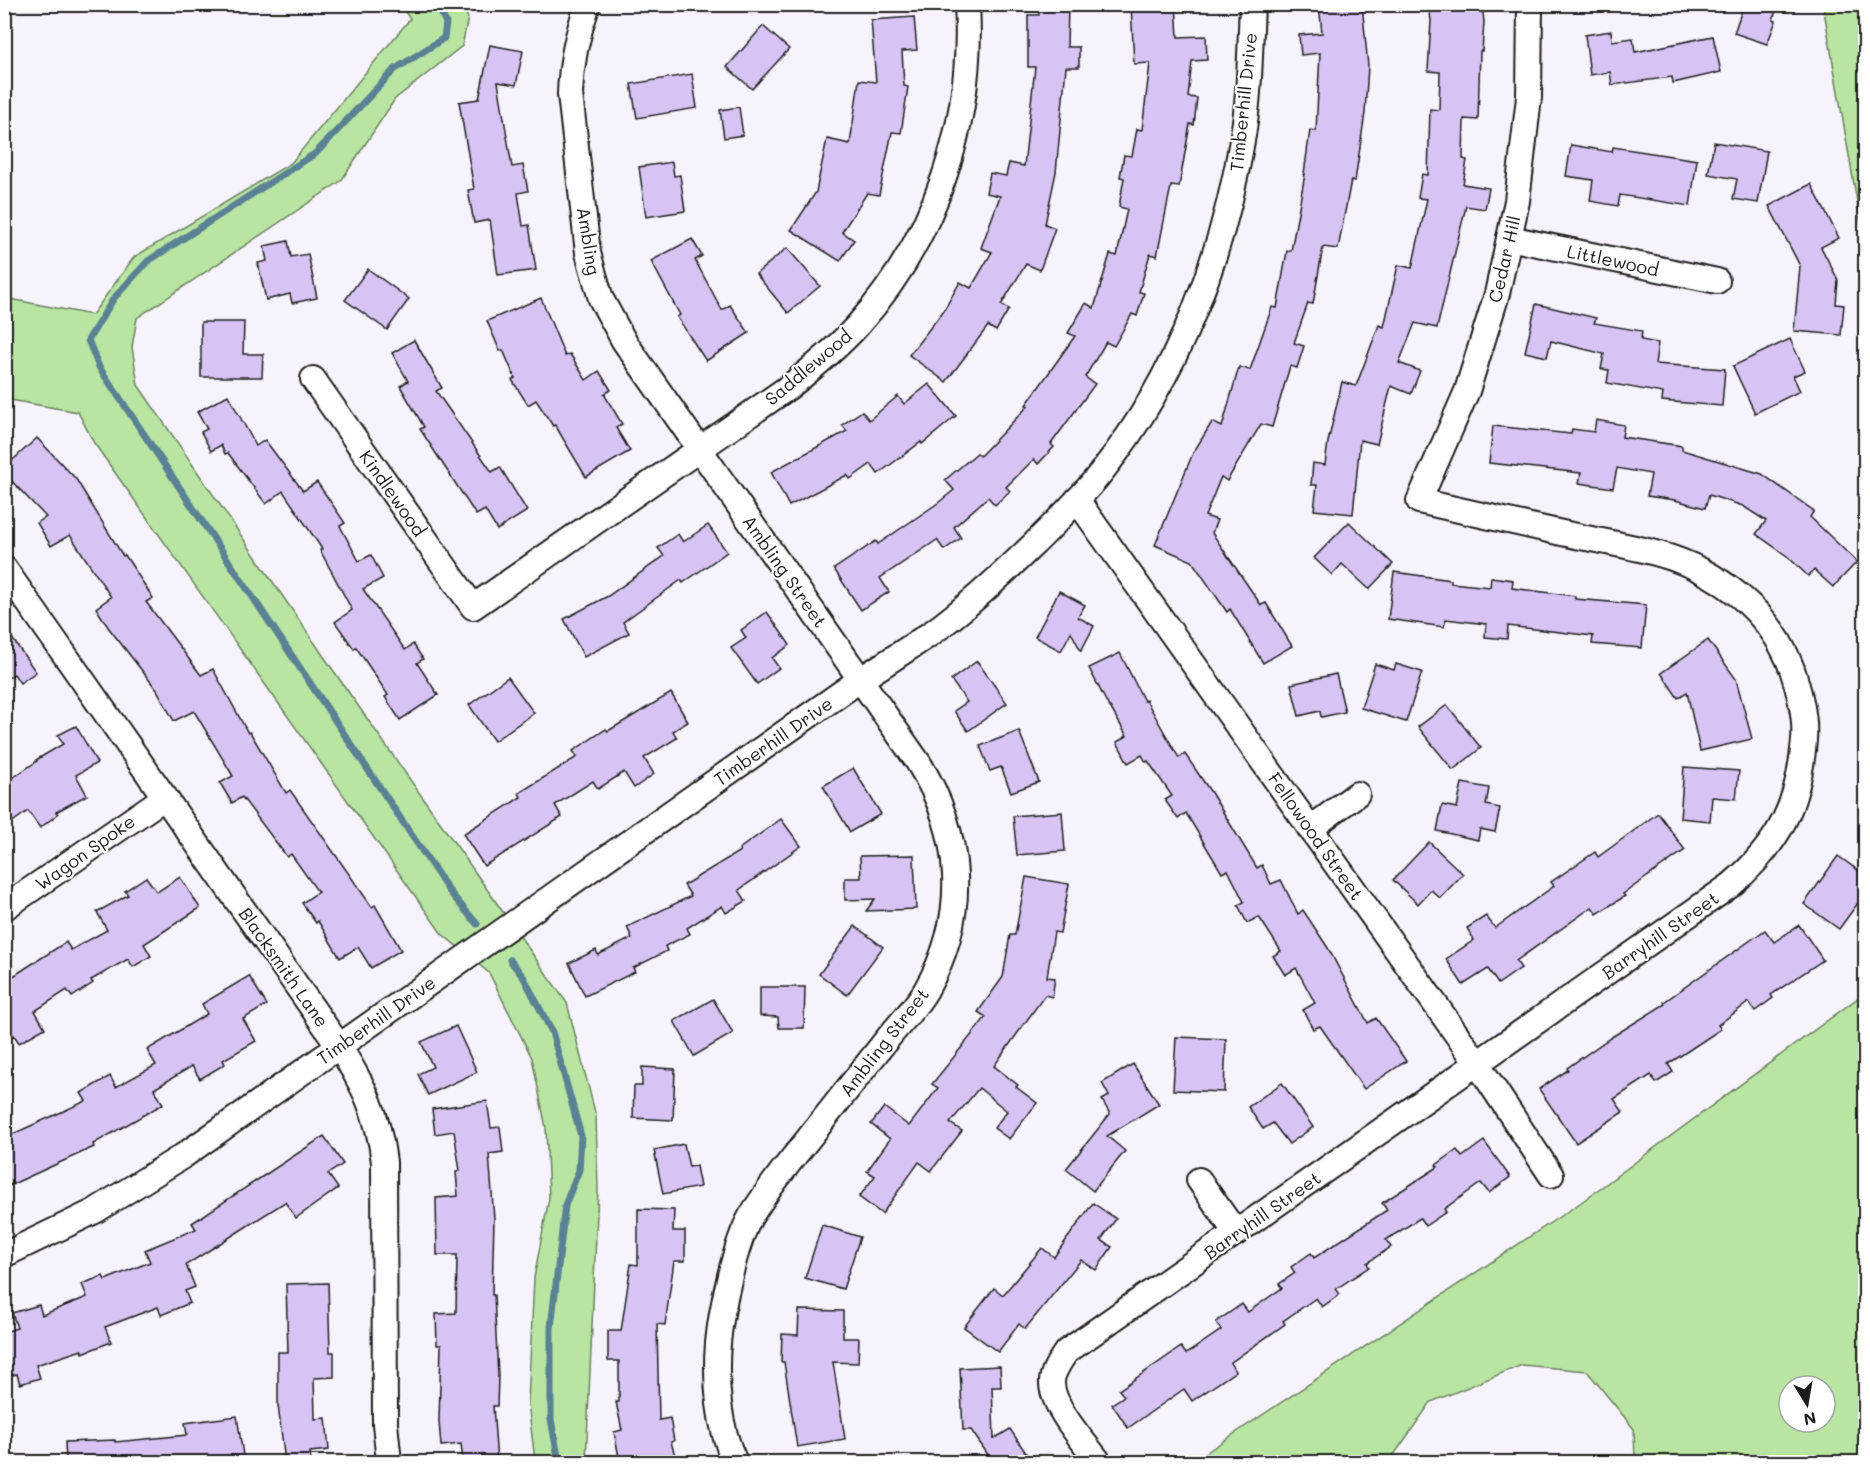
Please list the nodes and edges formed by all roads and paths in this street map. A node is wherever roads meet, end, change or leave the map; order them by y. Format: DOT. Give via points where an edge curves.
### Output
graph roads {
  1 [pos="588,4"];
  2 [pos="967,4"];
  3 [pos="1252,4"];
  4 [pos="1530,4"];
  5 [pos="1509,238"];
  6 [pos="1717,281"];
  7 [pos="313,379"];
  8 [pos="699,449"];
  9 [pos="1077,500"];
  10 [pos="1419,501"];
  11 [pos="4,568"];
  12 [pos="473,607"];
  13 [pos="861,679"];
  14 [pos="1356,794"];
  15 [pos="165,797"];
  16 [pos="1311,829"];
  17 [pos="4,908"];
  18 [pos="339,1046"];
  19 [pos="1477,1063"];
  20 [pos="1551,1175"];
  21 [pos="1198,1180"];
  22 [pos="1236,1233"];
  23 [pos="4,1255"];
  24 [pos="389,1462"];
  25 [pos="735,1462"];
  26 [pos="1099,1462"];
  1 -- 8 [label="street, Ambling" via="578,34 570,94 593,276 611,321"];
  2 -- 8 [label="street, Saddlewood" via="966,78 959,124 947,168 911,252 857,326 825,358"];
  3 -- 9 [label="street, Timberhill Drive" via="1243,134 1230,201 1209,275 1179,346 1142,414 1103,471"];
  4 -- 5 [label="street, Cedar Hill" via="1529,97"];
  5 -- 6 [label="street, Littlewood"];
  5 -- 10 [label="street, Cedar Hill" via="1497,294 1467,391"];
  7 -- 12 [label="street, Kindlewood"];
  8 -- 12 [label="street, Saddlewood"];
  8 -- 13 [label="street, Ambling Street"];
  9 -- 13 [label="street, Timberhill Drive" via="1003,573 934,631"];
  9 -- 16 [label="street, Fellowood Street"];
  10 -- 19 [label="street, Barryhill Street" via="1661,554 1712,576 1743,597 1767,623 1787,656 1800,693 1805,732 1802,771 1791,808 1772,843 1746,872"];
  11 -- 15 [label="street, Blacksmith Lane"];
  13 -- 18 [label="street, Timberhill Drive"];
  13 -- 25 [label="street, Ambling Street" via="940,800 955,864 954,908 944,951 925,991 750,1218 735,1258 719,1328 717,1360 717,1391 729,1451"];
  14 -- 16 [label="street"];
  15 -- 17 [label="street, Wagon Spoke"];
  15 -- 18 [label="street, Blacksmith Lane"];
  16 -- 19 [label="street, Fellowood Street"];
  18 -- 23 [label="street, Timberhill Drive" via="183,1156 95,1211"];
  18 -- 24 [label="street, Blacksmith Lane" via="364,1086 382,1142 385,1424"];
  19 -- 20 [label="street, Fellowood Street"];
  19 -- 22 [label="street, Barryhill Street"];
  21 -- 22 [label="street"];
  22 -- 26 [label="street, Barryhill Street" via="1066,1352 1052,1380 1053,1391 1059,1407"];
}
